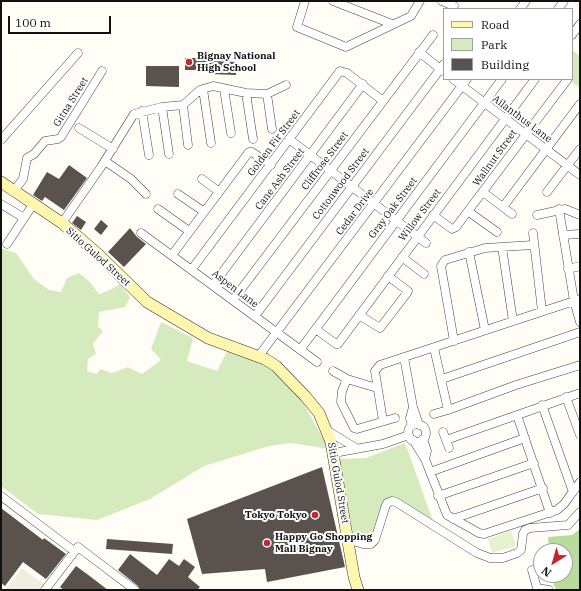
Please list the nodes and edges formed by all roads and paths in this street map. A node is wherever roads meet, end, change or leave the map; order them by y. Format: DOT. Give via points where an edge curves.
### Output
graph roads {
  1 [pos="305,1"];
  2 [pos="333,1"];
  3 [pos="420,1"];
  4 [pos="442,1"];
  5 [pos="454,6"];
  6 [pos="392,24"];
  7 [pos="580,24"];
  8 [pos="573,34"];
  9 [pos="433,35"];
  10 [pos="419,52"];
  11 [pos="78,53"];
  12 [pos="443,68"];
  13 [pos="102,71"];
  14 [pos="454,80"];
  15 [pos="466,80"];
  16 [pos="501,80"];
  17 [pos="534,80"];
  18 [pos="567,80"];
  19 [pos="363,84"];
  20 [pos="286,85"];
  21 [pos="462,86"];
  22 [pos="203,89"];
  23 [pos="224,89"];
  24 [pos="246,94"];
  25 [pos="267,94"];
  26 [pos="383,101"];
  27 [pos="484,103"];
  28 [pos="580,104"];
  29 [pos="183,105"];
  30 [pos="162,107"];
  31 [pos="142,112"];
  32 [pos="505,119"];
  33 [pos="79,128"];
  34 [pos="272,129"];
  35 [pos="231,133"];
  36 [pos="525,134"];
  37 [pos="253,139"];
  38 [pos="1,140"];
  39 [pos="290,140"];
  40 [pos="211,143"];
  41 [pos="188,145"];
  42 [pos="112,149"];
  43 [pos="546,149"];
  44 [pos="580,149"];
  45 [pos="169,154"];
  46 [pos="149,155"];
  47 [pos="310,155"];
  48 [pos="105,161"];
  49 [pos="271,165"];
  50 [pos="567,165"];
  51 [pos="331,170"];
  52 [pos="580,175"];
  53 [pos="202,179"];
  54 [pos="1,182"];
  55 [pos="352,186"];
  56 [pos="218,191"];
  57 [pos="13,192"];
  58 [pos="483,192"];
  59 [pos="547,192"];
  60 [pos="146,194"];
  61 [pos="178,194"];
  62 [pos="374,203"];
  63 [pos="1,204"];
  64 [pos="503,207"];
  65 [pos="30,209"];
  66 [pos="158,209"];
  67 [pos="559,210"];
  68 [pos="203,211"];
  69 [pos="468,212"];
  70 [pos="512,214"];
  71 [pos="433,215"];
  72 [pos="537,215"];
  73 [pos="580,215"];
  74 [pos="24,218"];
  75 [pos="396,220"];
  76 [pos="62,224"];
  77 [pos="188,231"];
  78 [pos="497,232"];
  79 [pos="141,233"];
  80 [pos="533,233"];
  81 [pos="580,234"];
  82 [pos="563,235"];
  83 [pos="417,236"];
  84 [pos="426,243"];
  85 [pos="7,244"];
  86 [pos="533,245"];
  87 [pos="502,247"];
  88 [pos="469,252"];
  89 [pos="172,255"];
  90 [pos="402,257"];
  91 [pos="580,266"];
  92 [pos="568,268"];
  93 [pos="192,270"];
  94 [pos="424,274"];
  95 [pos="388,276"];
  96 [pos="212,285"];
  97 [pos="233,300"];
  98 [pos="577,300"];
  99 [pos="542,312"];
  100 [pos="360,315"];
  101 [pos="254,316"];
  102 [pos="512,321"];
  103 [pos="580,322"];
  104 [pos="317,330"];
  105 [pos="485,330"];
  106 [pos="580,332"];
  107 [pos="276,333"];
  108 [pos="454,342"];
  109 [pos="434,348"];
  110 [pos="300,350"];
  111 [pos="258,357"];
  112 [pos="404,357"];
  113 [pos="317,362"];
  114 [pos="580,365"];
  115 [pos="333,371"];
  116 [pos="347,378"];
  117 [pos="442,379"];
  118 [pos="377,388"];
  119 [pos="580,393"];
  120 [pos="566,397"];
  121 [pos="542,405"];
  122 [pos="448,410"];
  123 [pos="434,414"];
  124 [pos="517,415"];
  125 [pos="395,418"];
  126 [pos="383,421"];
  127 [pos="416,425"];
  128 [pos="328,431"];
  129 [pos="442,432"];
  130 [pos="580,435"];
  131 [pos="411,438"];
  132 [pos="525,438"];
  133 [pos="423,439"];
  134 [pos="446,440"];
  135 [pos="356,448"];
  136 [pos="449,448"];
  137 [pos="334,454"];
  138 [pos="425,459"];
  139 [pos="534,463"];
  140 [pos="430,472"];
  141 [pos="580,482"];
  142 [pos="543,488"];
  143 [pos="573,492"];
  144 [pos="1,496"];
  145 [pos="438,496"];
  146 [pos="550,512"];
  147 [pos="580,512"];
  148 [pos="453,519"];
  149 [pos="347,539"];
  150 [pos="74,551"];
  151 [pos="532,570"];
  152 [pos="45,590"];
  153 [pos="134,590"];
  154 [pos="358,590"];
  155 [pos="549,590"];
  1 -- 6 [label="street" via="296,23 297,27 342,47"];
  2 -- 6 [label="street"];
  3 -- 6 [label="street" via="411,16"];
  4 -- 5 [label="street"];
  7 -- 8 [label="street"];
  9 -- 10 [label="street, Cliffrose Street"];
  10 -- 12 [label="street"];
  10 -- 26 [label="street, Cliffrose Street"];
  11 -- 38 [label="street"];
  12 -- 55 [label="street, Cottonwood Street"];
  13 -- 57 [label="street, Gitna Street" via="61,137 58,140 45,141 29,156 23,179"];
  14 -- 21 [label="street, Ailanthus Lane"];
  15 -- 21 [label="street, Cedar Drive"];
  16 -- 27 [label="street, Gray Oak Street"];
  17 -- 32 [label="street, Willow Street"];
  18 -- 36 [label="street, Wallnut Street"];
  19 -- 26 [label="street, Golden Fir Street"];
  19 -- 39 [label="street, Golden Fir Street" via="340,71"];
  19 -- 47 [label="street, Cane Ash Street"];
  20 -- 25 [label="street"];
  21 -- 27 [label="street, Ailanthus Lane"];
  21 -- 62 [label="street, Cedar Drive"];
  22 -- 23 [label="street" via="213,86"];
  22 -- 29 [label="street"];
  22 -- 40 [label="street"];
  23 -- 24 [label="street"];
  23 -- 35 [label="street"];
  24 -- 25 [label="street"];
  24 -- 37 [label="street"];
  25 -- 34 [label="street"];
  26 -- 51 [label="street, Cliffrose Street"];
  27 -- 32 [label="street, Ailanthus Lane"];
  27 -- 75 [label="street, Gray Oak Street"];
  28 -- 43 [label="street"];
  29 -- 30 [label="street"];
  29 -- 41 [label="street"];
  30 -- 31 [label="street"];
  30 -- 45 [label="street"];
  31 -- 42 [label="street" via="134,114"];
  31 -- 46 [label="street"];
  32 -- 36 [label="street, Ailanthus Lane"];
  32 -- 71 [label="street, Willow Street"];
  33 -- 42 [label="street"];
  36 -- 43 [label="street, Ailanthus Lane"];
  36 -- 58 [label="street, Wallnut Street"];
  39 -- 47 [label="street"];
  39 -- 49 [label="street, Golden Fir Street"];
  42 -- 48 [label="street"];
  43 -- 50 [label="street, Ailanthus Lane"];
  43 -- 64 [label="street"];
  44 -- 50 [label="street"];
  47 -- 51 [label="street"];
  47 -- 96 [label="street, Cane Ash Street"];
  48 -- 60 [label="street" via="131,179"];
  48 -- 76 [label="street"];
  49 -- 56 [label="street" via="249,152"];
  49 -- 93 [label="street, Golden Fir Street"];
  50 -- 52 [label="street, Ailanthus Lane"];
  50 -- 59 [label="street"];
  51 -- 55 [label="street"];
  51 -- 97 [label="street, Cliffrose Street"];
  53 -- 56 [label="street"];
  54 -- 57 [label="main road, Sitio Gulod Street"];
  55 -- 62 [label="street"];
  55 -- 101 [label="street, Cottonwood Street"];
  56 -- 68 [label="street"];
  57 -- 76 [label="main road, Sitio Gulod Street"];
  58 -- 64 [label="street"];
  58 -- 69 [label="street, Wallnut Street"];
  61 -- 68 [label="street"];
  62 -- 75 [label="street"];
  62 -- 107 [label="street, Cedar Drive"];
  63 -- 74 [label="street"];
  64 -- 70 [label="street"];
  65 -- 74 [label="street"];
  66 -- 77 [label="street"];
  67 -- 72 [label="street"];
  67 -- 73 [label="street" via="565,209"];
  67 -- 82 [label="street"];
  68 -- 77 [label="street"];
  69 -- 71 [label="street, Wallnut Street" via="455,229"];
  69 -- 78 [label="street"];
  71 -- 83 [label="street, Willow Street"];
  74 -- 85 [label="street"];
  75 -- 83 [label="street"];
  75 -- 104 [label="street, Gray Oak Street"];
  76 -- 111 [label="main road, Sitio Gulod Street" via="99,255 147,302 208,338"];
  77 -- 89 [label="street"];
  79 -- 89 [label="street, Aspen Lane"];
  80 -- 86 [label="street"];
  81 -- 82 [label="street"];
  82 -- 92 [label="street"];
  83 -- 84 [label="street"];
  83 -- 90 [label="street, Willow Street"];
  86 -- 87 [label="street"];
  86 -- 99 [label="street"];
  87 -- 88 [label="street"];
  87 -- 102 [label="street"];
  88 -- 105 [label="street"];
  88 -- 108 [label="street" via="445,260 441,266"];
  89 -- 93 [label="street, Aspen Lane"];
  90 -- 94 [label="street"];
  90 -- 95 [label="street, Willow Street"];
  91 -- 92 [label="street"];
  92 -- 98 [label="street"];
  93 -- 96 [label="street, Aspen Lane"];
  95 -- 100 [label="street, Willow Street"];
  95 -- 100 [label="street" via="408,291 407,293 380,328"];
  96 -- 97 [label="street, Aspen Lane"];
  97 -- 101 [label="street, Aspen Lane"];
  98 -- 99 [label="street"];
  98 -- 103 [label="street"];
  99 -- 102 [label="street"];
  100 -- 104 [label="street, Willow Street" via="338,344"];
  101 -- 107 [label="street, Aspen Lane"];
  102 -- 105 [label="street"];
  104 -- 110 [label="street, Gray Oak Street"];
  105 -- 108 [label="street"];
  106 -- 117 [label="street"];
  107 -- 110 [label="street, Aspen Lane"];
  107 -- 111 [label="street, Cedar Drive"];
  108 -- 109 [label="street"];
  109 -- 112 [label="street"];
  109 -- 117 [label="street"];
  110 -- 113 [label="street, Aspen Lane"];
  111 -- 128 [label="main road, Sitio Gulod Street" via="276,366 305,396 319,413"];
  112 -- 118 [label="street" via="377,368"];
  112 -- 127 [label="street"];
  114 -- 122 [label="street"];
  115 -- 116 [label="street"];
  116 -- 118 [label="street"];
  116 -- 126 [label="street" via="341,401 352,425 357,429"];
  117 -- 122 [label="street"];
  118 -- 126 [label="street"];
  119 -- 120 [label="street"];
  120 -- 121 [label="street"];
  120 -- 130 [label="street"];
  121 -- 124 [label="street"];
  121 -- 143 [label="street"];
  122 -- 123 [label="street"];
  124 -- 132 [label="street"];
  124 -- 134 [label="street"];
  125 -- 126 [label="street"];
  127 -- 131 [label="street" via="409,431"];
  127 -- 133 [label="street" via="424,427 426,432"];
  128 -- 135 [label="street"];
  128 -- 137 [label="main road, Sitio Gulod Street"];
  129 -- 134 [label="street"];
  131 -- 133 [label="street" via="418,441"];
  131 -- 135 [label="street"];
  131 -- 138 [label="street"];
  132 -- 139 [label="street"];
  132 -- 140 [label="street"];
  133 -- 138 [label="street" via="427,452"];
  134 -- 136 [label="street"];
  135 -- 137 [label="street" via="350,452"];
  137 -- 149 [label="main road, Sitio Gulod Street"];
  138 -- 140 [label="street"];
  139 -- 142 [label="street"];
  139 -- 145 [label="street"];
  140 -- 145 [label="street"];
  141 -- 143 [label="street"];
  142 -- 146 [label="street"];
  142 -- 148 [label="street"];
  143 -- 146 [label="street" via="564,504"];
  144 -- 150 [label="street"];
  145 -- 148 [label="street" via="446,515"];
  146 -- 148 [label="street" via="484,534"];
  147 -- 149 [label="street" via="568,525 525,530 521,550 503,558 490,558 477,553 392,501 384,508 375,540 371,544"];
  149 -- 154 [label="main road, Sitio Gulod Street"];
  150 -- 152 [label="street"];
  150 -- 153 [label="street" via="78,547"];
  151 -- 155 [label="street" via="537,588"];
}
